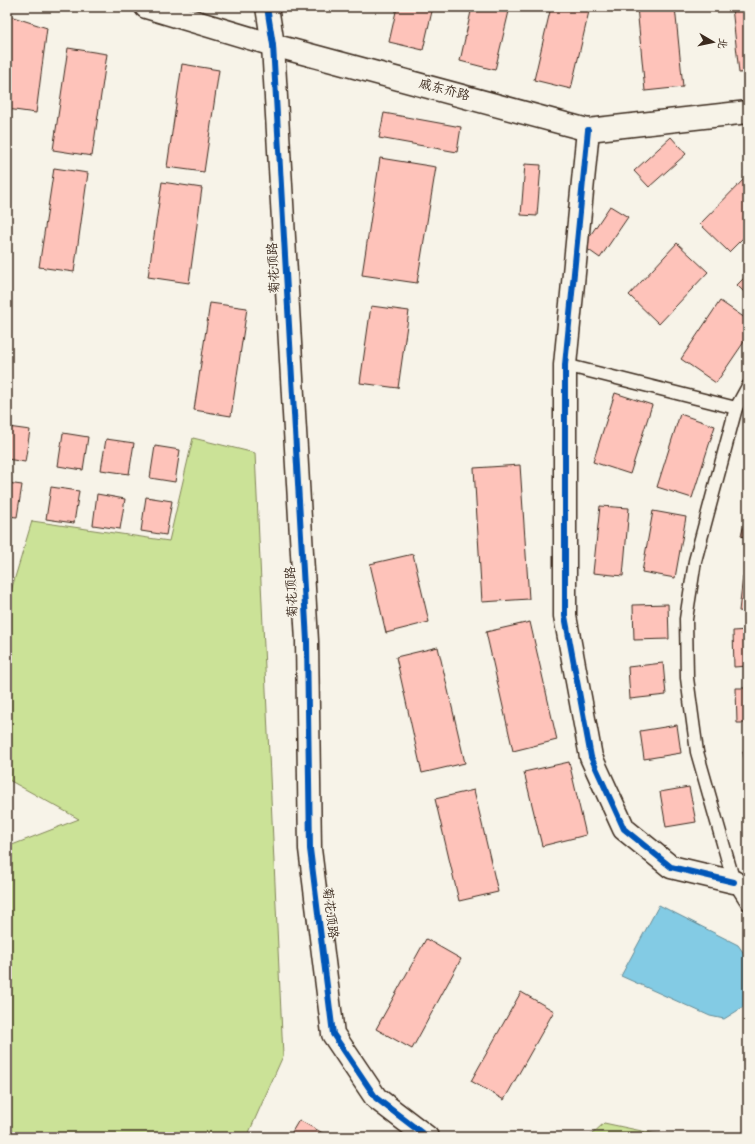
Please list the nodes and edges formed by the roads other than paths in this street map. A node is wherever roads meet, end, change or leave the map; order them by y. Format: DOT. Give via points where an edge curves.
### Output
graph roads {
  1 [pos="146,7"];
  2 [pos="267,7"];
  3 [pos="273,45"];
  4 [pos="748,112"];
  5 [pos="588,130"];
  6 [pos="565,365"];
  7 [pos="748,386"];
  8 [pos="736,408"];
  9 [pos="734,882"];
  10 [pos="748,904"];
  11 [pos="427,1137"];
  1 -- 3 [label="street, 戚东夼路"];
  2 -- 3 [label="street, 菊花顶路"];
  3 -- 5 [label="street, 戚东夼路"];
  3 -- 11 [label="street, 菊花顶路" via="307,641 310,849 333,1034 376,1098"];
  4 -- 5 [label="street, 戚东夼路"];
  5 -- 6 [label="street"];
  6 -- 8 [label="lane"];
  6 -- 9 [label="street" via="566,616 591,757 624,829 671,867"];
  7 -- 8 [label="lane"];
  8 -- 9 [label="lane" via="695,561 686,619 687,678 697,752"];
  9 -- 10 [label="lane"];
}
